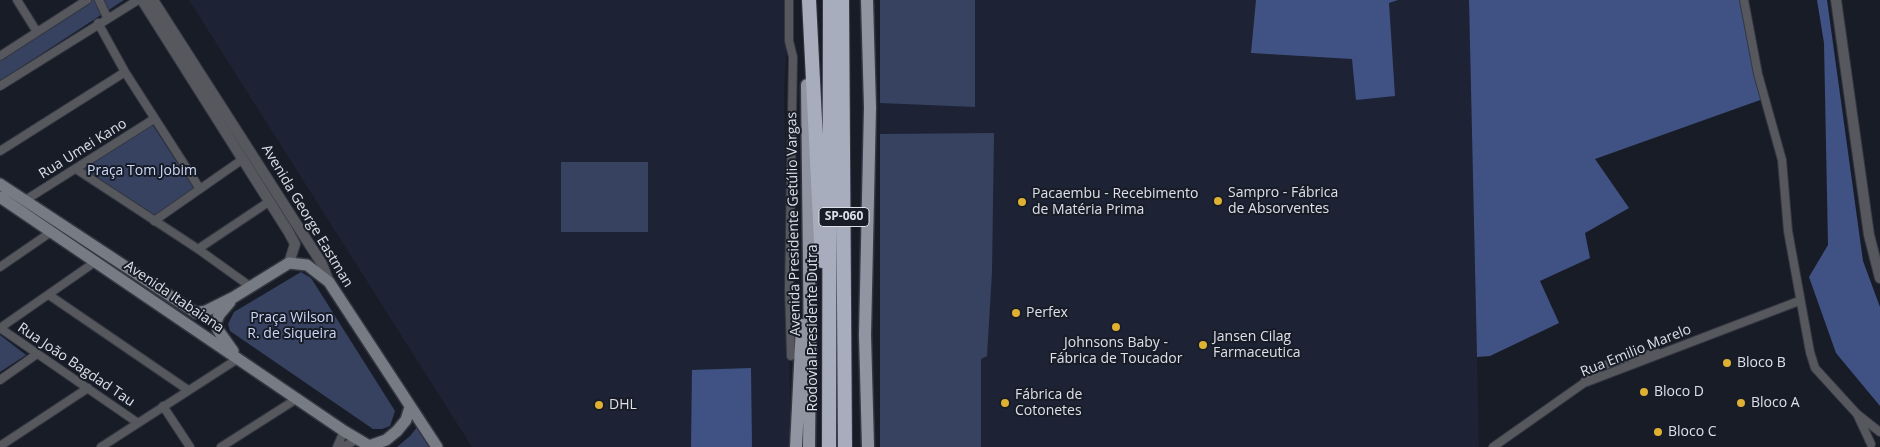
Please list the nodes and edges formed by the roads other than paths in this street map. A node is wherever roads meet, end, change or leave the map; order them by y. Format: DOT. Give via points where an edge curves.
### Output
graph roads {
  1 [pos="17,0"];
  2 [pos="100,0"];
  3 [pos="138,0"];
  4 [pos="142,0"];
  5 [pos="153,0"];
  6 [pos="789,0"];
  7 [pos="809,0"];
  8 [pos="830,0"];
  9 [pos="842,0"];
  10 [pos="867,0"];
  11 [pos="1744,0"];
  12 [pos="1836,0"];
  13 [pos="84,1"];
  14 [pos="107,17"];
  15 [pos="98,23"];
  16 [pos="37,32"];
  17 [pos="0,56"];
  18 [pos="125,72"];
  19 [pos="0,86"];
  20 [pos="154,119"];
  21 [pos="0,151"];
  22 [pos="243,159"];
  23 [pos="76,169"];
  24 [pos="0,184"];
  25 [pos="200,189"];
  26 [pos="1,199"];
  27 [pos="270,200"];
  28 [pos="24,201"];
  29 [pos="154,221"];
  30 [pos="51,232"];
  31 [pos="198,249"];
  32 [pos="95,262"];
  33 [pos="290,263"];
  34 [pos="0,267"];
  35 [pos="1880,278"];
  36 [pos="329,282"];
  37 [pos="252,286"];
  38 [pos="810,288"];
  39 [pos="49,295"];
  40 [pos="234,297"];
  41 [pos="1799,301"];
  42 [pos="0,328"];
  43 [pos="830,347"];
  44 [pos="37,354"];
  45 [pos="791,356"];
  46 [pos="239,358"];
  47 [pos="0,380"];
  48 [pos="88,388"];
  49 [pos="188,390"];
  50 [pos="298,398"];
  51 [pos="163,406"];
  52 [pos="410,407"];
  53 [pos="1857,414"];
  54 [pos="138,423"];
  55 [pos="344,432"];
  56 [pos="1880,433"];
  57 [pos="358,440"];
  58 [pos="0,446"];
  59 [pos="1870,446"];
  60 [pos="101,447"];
  61 [pos="190,447"];
  62 [pos="221,447"];
  63 [pos="337,447"];
  64 [pos="343,447"];
  65 [pos="370,447"];
  66 [pos="437,447"];
  67 [pos="796,447"];
  68 [pos="809,447"];
  69 [pos="829,447"];
  70 [pos="845,447"];
  71 [pos="868,447"];
  72 [pos="1494,447"];
  1 -- 16 [label="street"];
  2 -- 14 [label="street"];
  3 -- 14 [label="street"];
  4 -- 22 [label="street, Avenida George Eastman"];
  5 -- 36 [label="street, Avenida George Eastman" via="322,264"];
  6 -- 45 [label="street" via="789,42 793,57"];
  7 -- 38 [label="main road, Avenida Presidente Getúlio Vargas" via="807,171"];
  7 -- 43 [label="highway" via="822,264"];
  8 -- 43 [label="highway, Rodovia Presidente Dutra / SP-060"];
  9 -- 70 [label="highway, SP-060"];
  10 -- 71 [label="main road" via="870,107 864,335"];
  11 -- 41 [label="street" via="1758,74 1782,160"];
  12 -- 35 [label="street" via="1869,234"];
  13 -- 16 [label="street"];
  14 -- 15 [label="street"];
  15 -- 18 [label="street"];
  15 -- 19 [label="street"];
  16 -- 17 [label="street"];
  18 -- 20 [label="street"];
  18 -- 21 [label="street"];
  20 -- 23 [label="street, Rua Umei Kano"];
  20 -- 25 [label="street"];
  22 -- 25 [label="street"];
  22 -- 27 [label="street, Avenida George Eastman"];
  23 -- 28 [label="street, Rua Umei Kano"];
  23 -- 29 [label="street"];
  24 -- 28 [label="main road, Avenida Itabaiana"];
  25 -- 29 [label="street"];
  26 -- 30 [label="main road, Avenida Itabaiana"];
  27 -- 31 [label="street"];
  27 -- 33 [label="street, Avenida George Eastman" via="295,244"];
  28 -- 40 [label="main road, Avenida Itabaiana" via="196,313"];
  29 -- 31 [label="street"];
  30 -- 32 [label="main road, Avenida Itabaiana"];
  30 -- 34 [label="street"];
  31 -- 37 [label="street"];
  32 -- 39 [label="street"];
  32 -- 46 [label="main road, Avenida Itabaiana"];
  33 -- 36 [label="main road" via="307,264"];
  33 -- 37 [label="main road"];
  36 -- 52 [label="main road, Avenida George Eastman"];
  37 -- 40 [label="main road"];
  38 -- 67 [label="main road" via="804,308"];
  38 -- 68 [label="main road, Avenida Presidente Getúlio Vargas"];
  39 -- 42 [label="street"];
  39 -- 49 [label="street"];
  40 -- 46 [label="main road" via="216,322"];
  41 -- 53 [label="street" via="1815,368"];
  41 -- 72 [label="street, Rua Emilio Marelo" via="1663,354 1605,370"];
  42 -- 44 [label="street, Rua João Bagdad Tau"];
  43 -- 69 [label="highway, Rodovia Presidente Dutra / SP-060"];
  44 -- 47 [label="street"];
  44 -- 48 [label="street, Rua João Bagdad Tau"];
  46 -- 49 [label="street"];
  46 -- 50 [label="main road, Avenida Itabaiana"];
  48 -- 54 [label="street, Rua João Bagdad Tau"];
  48 -- 58 [label="street"];
  49 -- 51 [label="street"];
  50 -- 55 [label="main road, Avenida Itabaiana"];
  50 -- 62 [label="street"];
  51 -- 54 [label="street"];
  51 -- 61 [label="street"];
  52 -- 65 [label="main road" via="397,432"];
  52 -- 66 [label="main road, Avenida George Eastman"];
  53 -- 56 [label="street"];
  53 -- 59 [label="street"];
  54 -- 60 [label="street"];
  55 -- 57 [label="main road"];
  55 -- 63 [label="street"];
  56 -- 59 [label="street"];
  57 -- 64 [label="street"];
  57 -- 65 [label="main road"];
}
